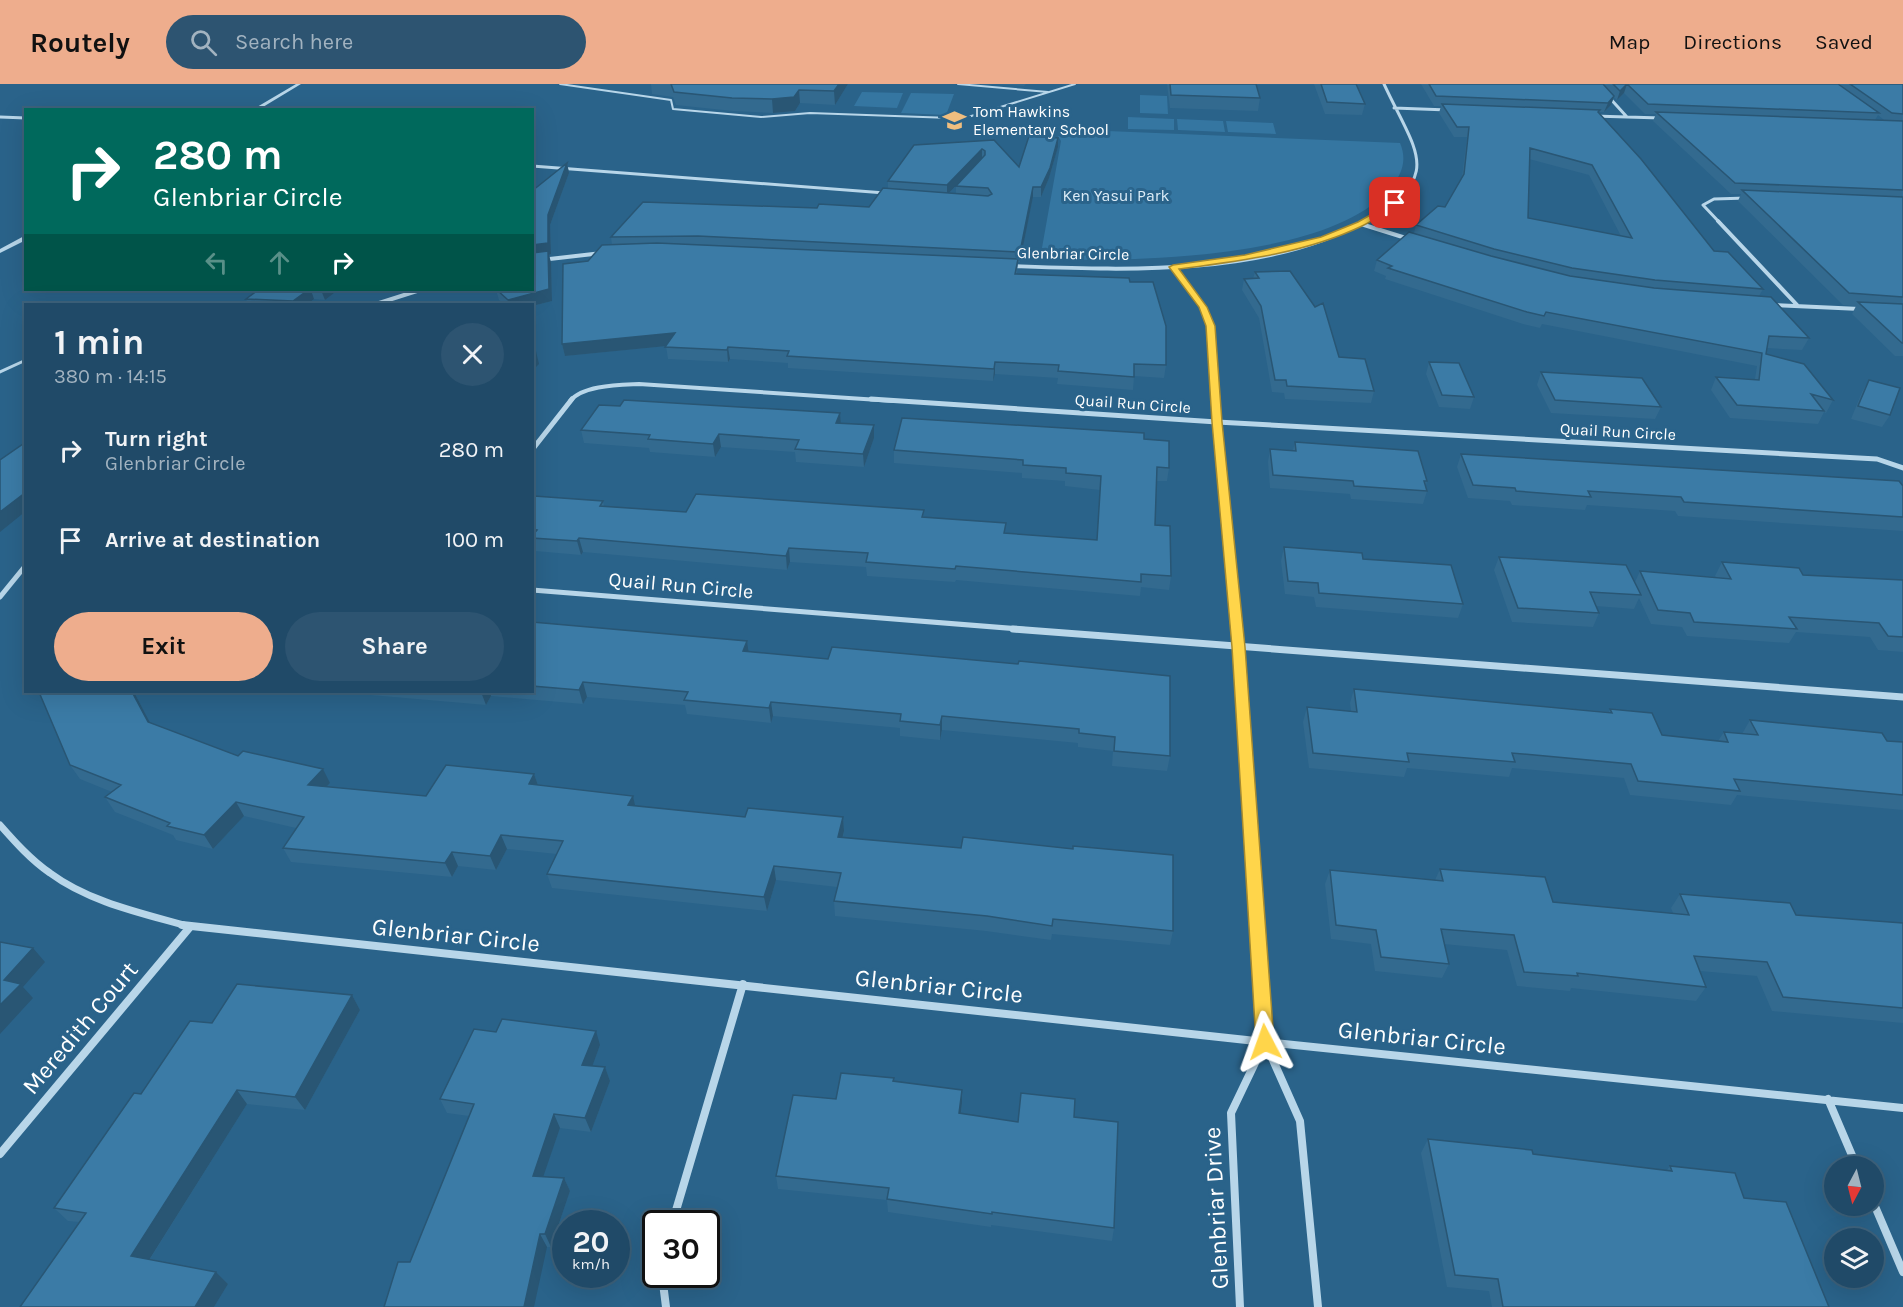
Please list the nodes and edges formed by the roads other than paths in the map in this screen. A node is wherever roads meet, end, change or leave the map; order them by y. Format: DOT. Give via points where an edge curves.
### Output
graph roads {
  1 [pos="299,84"];
  2 [pos="560,84"];
  3 [pos="958,84"];
  4 [pos="1075,84"];
  5 [pos="1384,84"];
  6 [pos="1597,84"];
  7 [pos="976,85"];
  8 [pos="1051,92"];
  9 [pos="257,108"];
  10 [pos="1394,108"];
  11 [pos="1453,111"];
  12 [pos="1593,116"];
  13 [pos="0,117"];
  14 [pos="1628,117"];
  15 [pos="24,118"];
  16 [pos="1663,118"];
  17 [pos="534,166"];
  18 [pos="889,194"];
  19 [pos="1757,198"];
  20 [pos="1361,224"];
  21 [pos="24,238"];
  22 [pos="1415,241"];
  23 [pos="0,251"];
  24 [pos="605,252"];
  25 [pos="534,261"];
  26 [pos="1002,265"];
  27 [pos="1173,267"];
  28 [pos="417,291"];
  29 [pos="379,303"];
  30 [pos="1764,304"];
  31 [pos="1798,306"];
  32 [pos="1868,310"];
  33 [pos="24,361"];
  34 [pos="0,372"];
  35 [pos="1217,422"];
  36 [pos="534,447"];
  37 [pos="1903,468"];
  38 [pos="24,567"];
  39 [pos="534,590"];
  40 [pos="0,597"];
  41 [pos="1239,647"];
  42 [pos="1903,697"];
  43 [pos="0,825"];
  44 [pos="190,927"];
  45 [pos="743,984"];
  46 [pos="1265,1042"];
  47 [pos="1828,1100"];
  48 [pos="1903,1108"];
  49 [pos="0,1155"];
  50 [pos="1852,1156"];
  51 [pos="676,1210"];
  52 [pos="1879,1216"];
  53 [pos="1903,1272"];
  54 [pos="664,1288"];
  55 [pos="666,1307"];
  56 [pos="1240,1307"];
  57 [pos="1318,1307"];
  1 -- 9 [label="street"];
  2 -- 8 [label="lane" via="671,100 673,109 796,117 810,113 968,117"];
  3 -- 7 [label="lane"];
  4 -- 8 [label="lane"];
  5 -- 10 [label="street, Glenbriar Circle"];
  6 -- 14 [label="street"];
  7 -- 8 [label="lane"];
  10 -- 11 [label="street"];
  10 -- 20 [label="street, Glenbriar Circle" via="1416,148 1418,169 1413,183 1395,203"];
  12 -- 14 [label="street"];
  13 -- 15 [label="street"];
  14 -- 16 [label="street"];
  17 -- 18 [label="street"];
  19 -- 31 [label="street" via="1714,199 1703,205"];
  20 -- 22 [label="street"];
  20 -- 27 [label="street, Glenbriar Circle" via="1287,250"];
  21 -- 23 [label="street"];
  24 -- 25 [label="street"];
  26 -- 27 [label="street, Glenbriar Circle"];
  27 -- 35 [label="street, Glenbriar Drive" via="1203,307 1211,326"];
  28 -- 29 [label="street"];
  30 -- 31 [label="street"];
  31 -- 32 [label="street"];
  33 -- 34 [label="lane"];
  35 -- 36 [label="street, Quail Run Circle" via="625,384 575,395"];
  35 -- 37 [label="street, Quail Run Circle" via="1866,458"];
  35 -- 41 [label="street, Glenbriar Drive"];
  38 -- 40 [label="street"];
  39 -- 41 [label="street, Quail Run Circle"];
  41 -- 42 [label="street, Quail Run Circle"];
  41 -- 46 [label="street, Glenbriar Drive"];
  43 -- 44 [label="street, Glenbriar Circle" via="26,854 67,884"];
  44 -- 45 [label="street, Glenbriar Circle"];
  44 -- 49 [label="street, Meredith Court"];
  45 -- 46 [label="street, Glenbriar Circle"];
  45 -- 51 [label="street"];
  46 -- 47 [label="street, Glenbriar Circle"];
  46 -- 56 [label="street, Glenbriar Drive" via="1231,1113"];
  46 -- 57 [label="street, Glenbriar Drive" via="1300,1121"];
  47 -- 48 [label="street, Glenbriar Circle"];
  47 -- 50 [label="street"];
  52 -- 53 [label="street"];
  54 -- 55 [label="street"];
}
